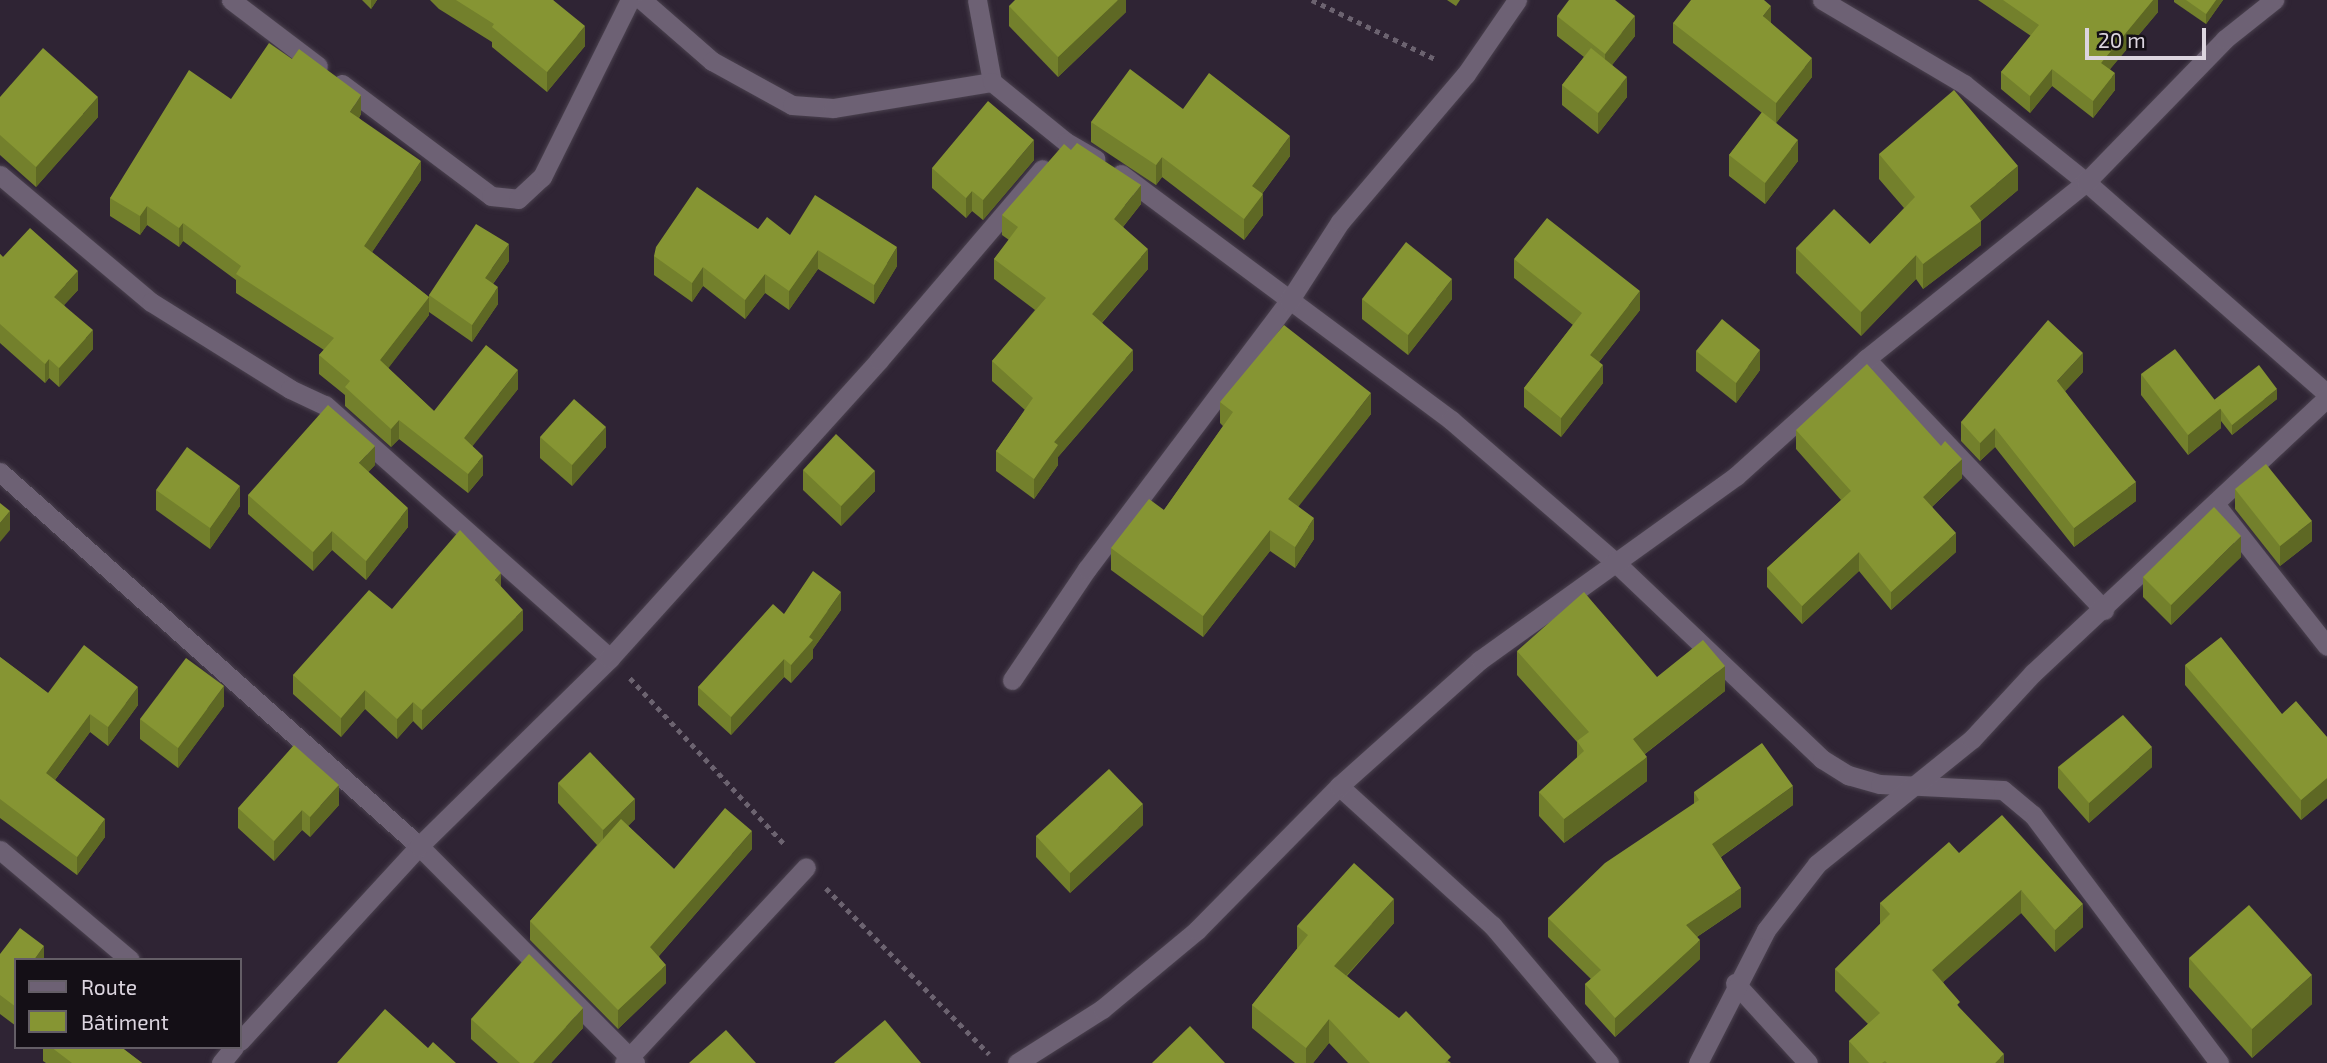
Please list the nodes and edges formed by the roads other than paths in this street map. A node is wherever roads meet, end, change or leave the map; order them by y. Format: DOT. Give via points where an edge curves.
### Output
graph roads {
  1 [pos="230,0"];
  2 [pos="630,0"];
  3 [pos="642,0"];
  4 [pos="977,0"];
  5 [pos="1517,0"];
  6 [pos="1822,0"];
  7 [pos="2274,0"];
  8 [pos="992,82"];
  9 [pos="1066,142"];
  10 [pos="0,175"];
  11 [pos="2086,182"];
  12 [pos="1289,301"];
  13 [pos="1866,359"];
  14 [pos="2327,396"];
  15 [pos="0,472"];
  16 [pos="2216,505"];
  17 [pos="1615,562"];
  18 [pos="2104,610"];
  19 [pos="2327,646"];
  20 [pos="610,658"];
  21 [pos="1012,680"];
  22 [pos="1339,786"];
  23 [pos="1910,788"];
  24 [pos="419,846"];
  25 [pos="0,850"];
  26 [pos="806,867"];
  27 [pos="128,958"];
  28 [pos="1735,983"];
  29 [pos="242,1037"];
  30 [pos="629,1061"];
  31 [pos="1017,1063"];
  32 [pos="1609,1063"];
  33 [pos="1698,1063"];
  34 [pos="1808,1063"];
  35 [pos="2219,1063"];
  1 -- 2 [label="street" via="491,196 517,199 542,177"];
  3 -- 8 [label="street" via="712,61 792,106 833,108"];
  4 -- 8 [label="street"];
  5 -- 12 [label="street" via="1466,74 1340,222"];
  6 -- 11 [label="street" via="1964,84"];
  7 -- 11 [label="street" via="2225,39"];
  8 -- 9 [label="street"];
  9 -- 12 [label="street" via="1119,173"];
  9 -- 20 [label="street" via="879,360"];
  10 -- 20 [label="street" via="151,302 289,389 325,405"];
  11 -- 13 [label="street"];
  11 -- 14 [label="street"];
  12 -- 17 [label="street" via="1451,420"];
  12 -- 21 [label="street" via="1087,569"];
  13 -- 17 [label="street" via="1737,475"];
  13 -- 18 [label="street"];
  14 -- 16 [label="street"];
  15 -- 24 [label="street"];
  16 -- 18 [label="street"];
  16 -- 19 [label="street"];
  17 -- 22 [label="street" via="1480,660"];
  17 -- 23 [label="street" via="1822,759 1848,775"];
  18 -- 23 [label="street" via="2033,673 1972,739"];
  20 -- 24 [label="street"];
  22 -- 31 [label="street" via="1197,930 1102,1009"];
  22 -- 32 [label="street" via="1492,925"];
  23 -- 28 [label="street" via="1817,864 1766,930"];
  23 -- 35 [label="street" via="2003,790 2033,815"];
  24 -- 29 [label="street"];
  24 -- 30 [label="street"];
  25 -- 27 [label="street"];
  26 -- 30 [label="street"];
  28 -- 33 [label="street"];
  28 -- 34 [label="street"];
}
